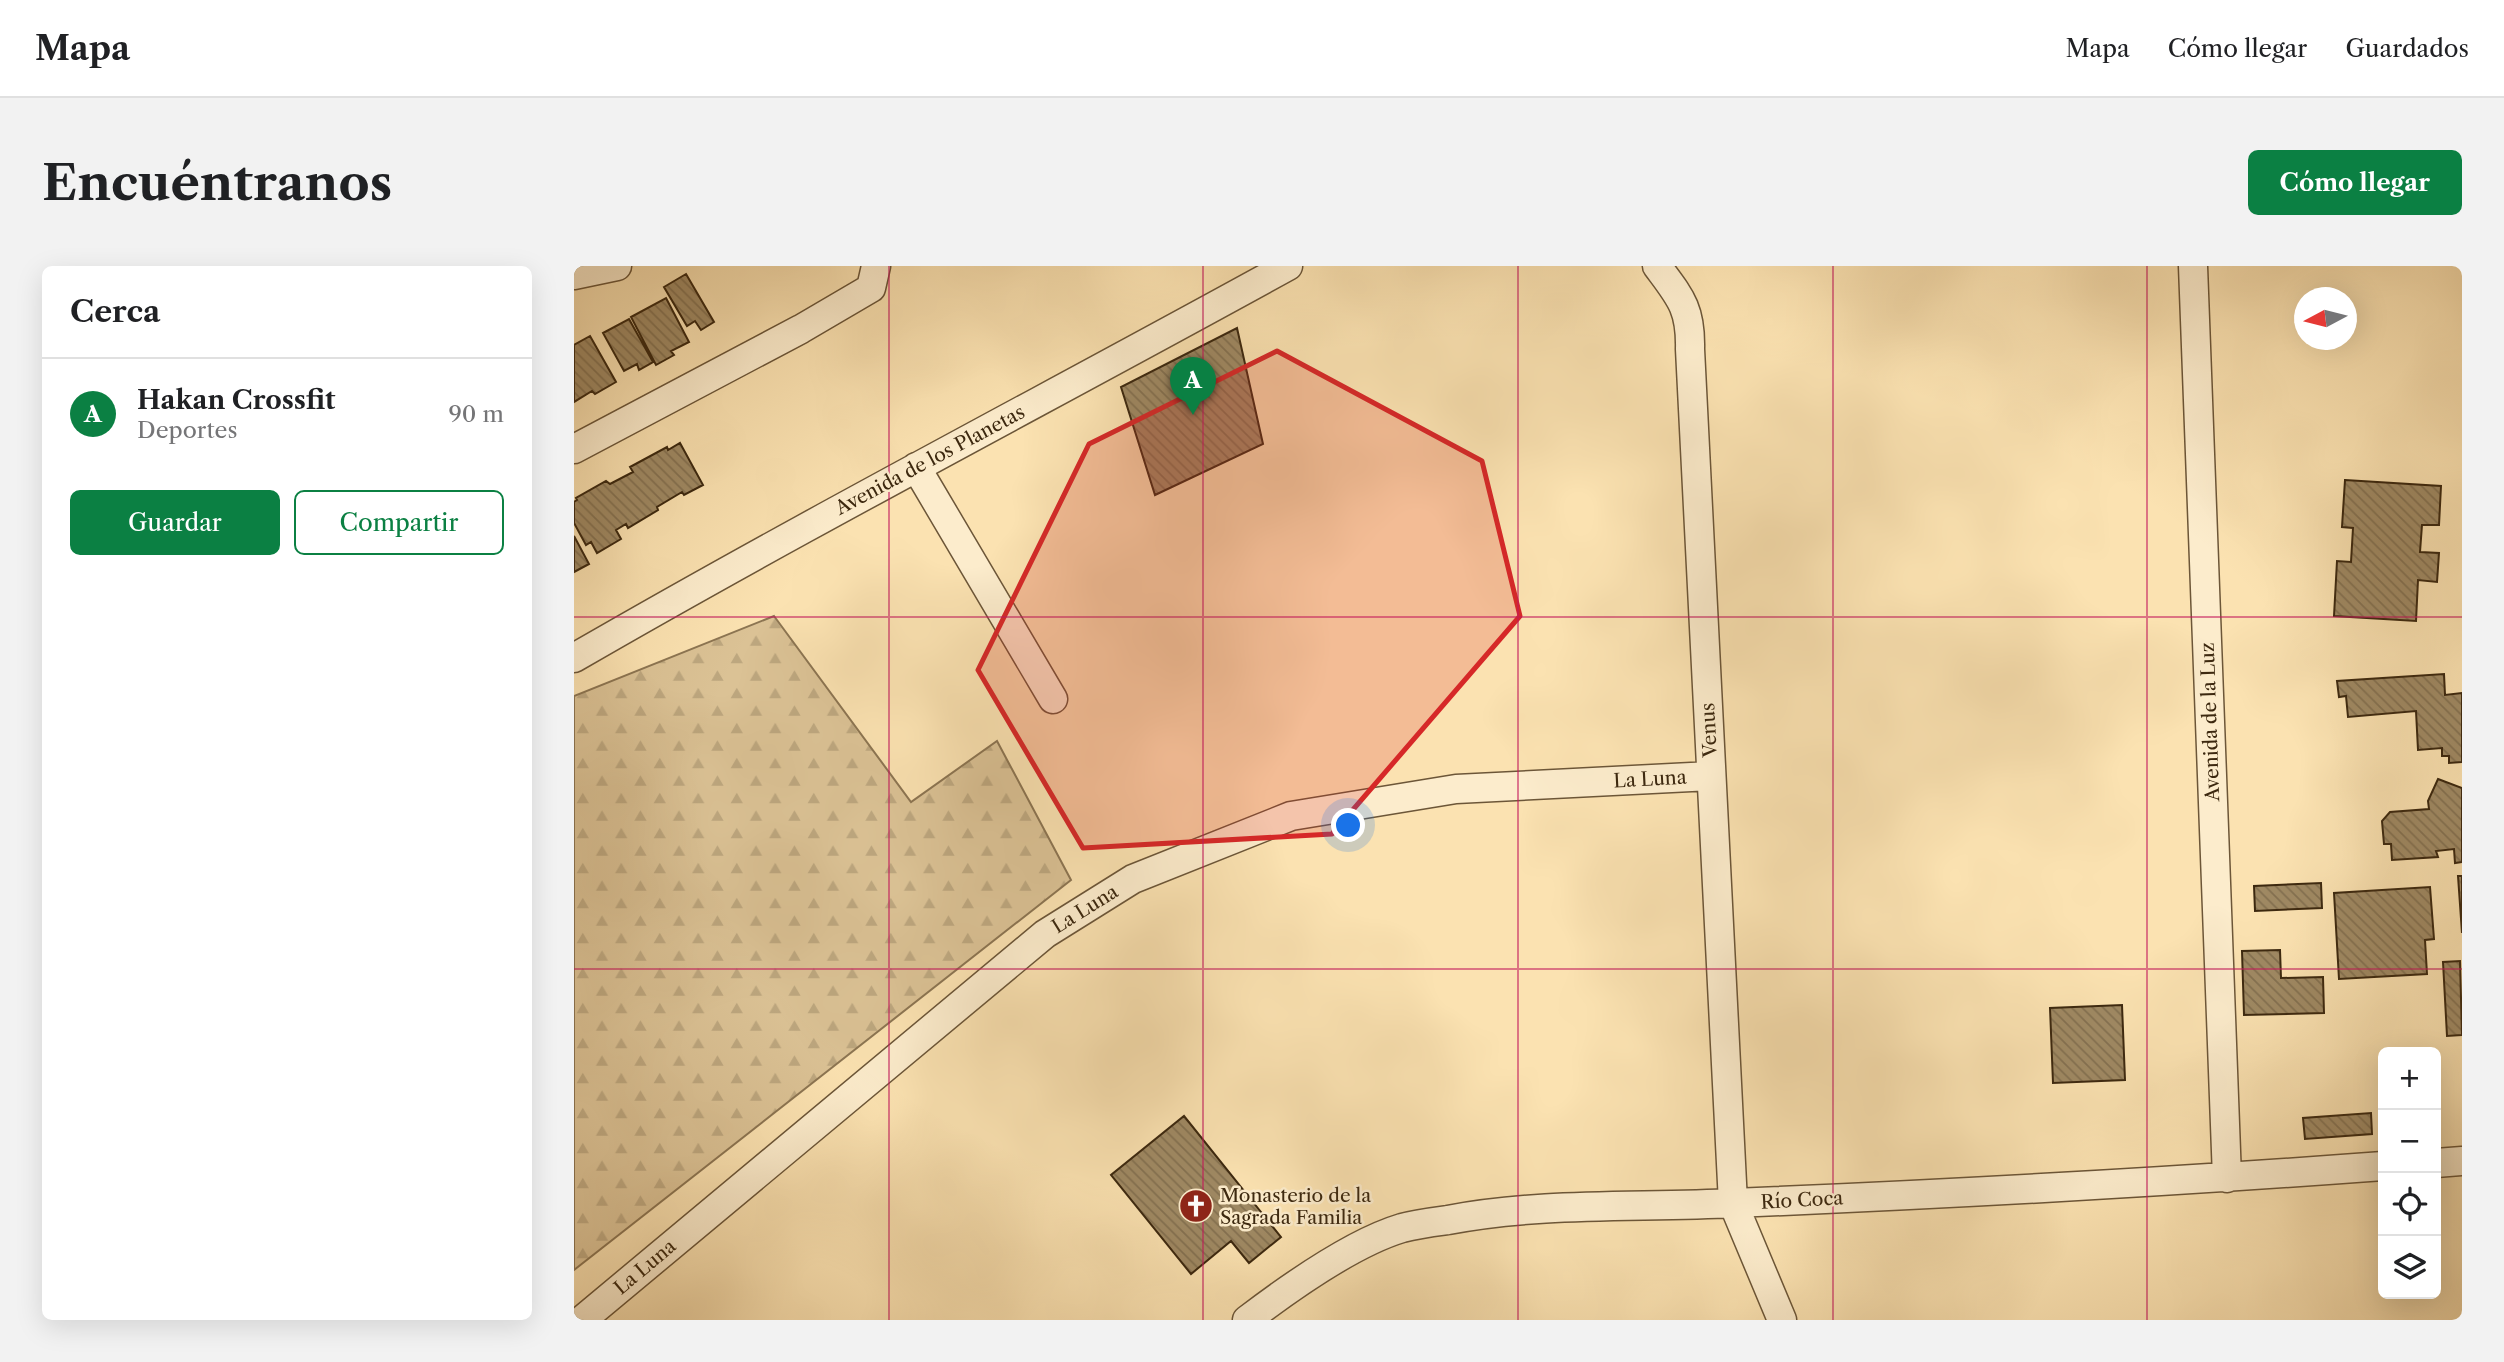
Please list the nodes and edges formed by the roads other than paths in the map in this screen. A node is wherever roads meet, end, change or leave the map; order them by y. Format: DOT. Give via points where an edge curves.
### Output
graph roads {
  1 [pos="617,266"];
  2 [pos="876,266"];
  3 [pos="1288,266"];
  4 [pos="1657,266"];
  5 [pos="2193,266"];
  6 [pos="574,275"];
  7 [pos="574,449"];
  8 [pos="916,467"];
  9 [pos="574,658"];
  10 [pos="1053,699"];
  11 [pos="1711,776"];
  12 [pos="2462,1161"];
  13 [pos="2441,1163"];
  14 [pos="2378,1166"];
  15 [pos="2227,1178"];
  16 [pos="1733,1203"];
  17 [pos="582,1320"];
  18 [pos="1247,1320"];
  19 [pos="1782,1320"];
  1 -- 6 [label="street"];
  2 -- 7 [label="street" via="871,288"];
  3 -- 8 [label="street, Avenida de los Planetas"];
  4 -- 11 [label="street, Venus" via="1679,296 1690,324"];
  5 -- 15 [label="street, Avenida de la Luz"];
  8 -- 9 [label="street, Avenida de los Planetas"];
  8 -- 10 [label="street"];
  11 -- 16 [label="street, Venus"];
  11 -- 17 [label="street, La Luna" via="1456,789 1291,816 1133,879 1045,934"];
  12 -- 13 [label="street"];
  14 -- 15 [label="street, Río Coca"];
  15 -- 16 [label="street, Río Coca"];
  16 -- 18 [label="street, Río Coca" via="1524,1210 1404,1228 1380,1236 1314,1273"];
  16 -- 19 [label="street, Venus"];
}
